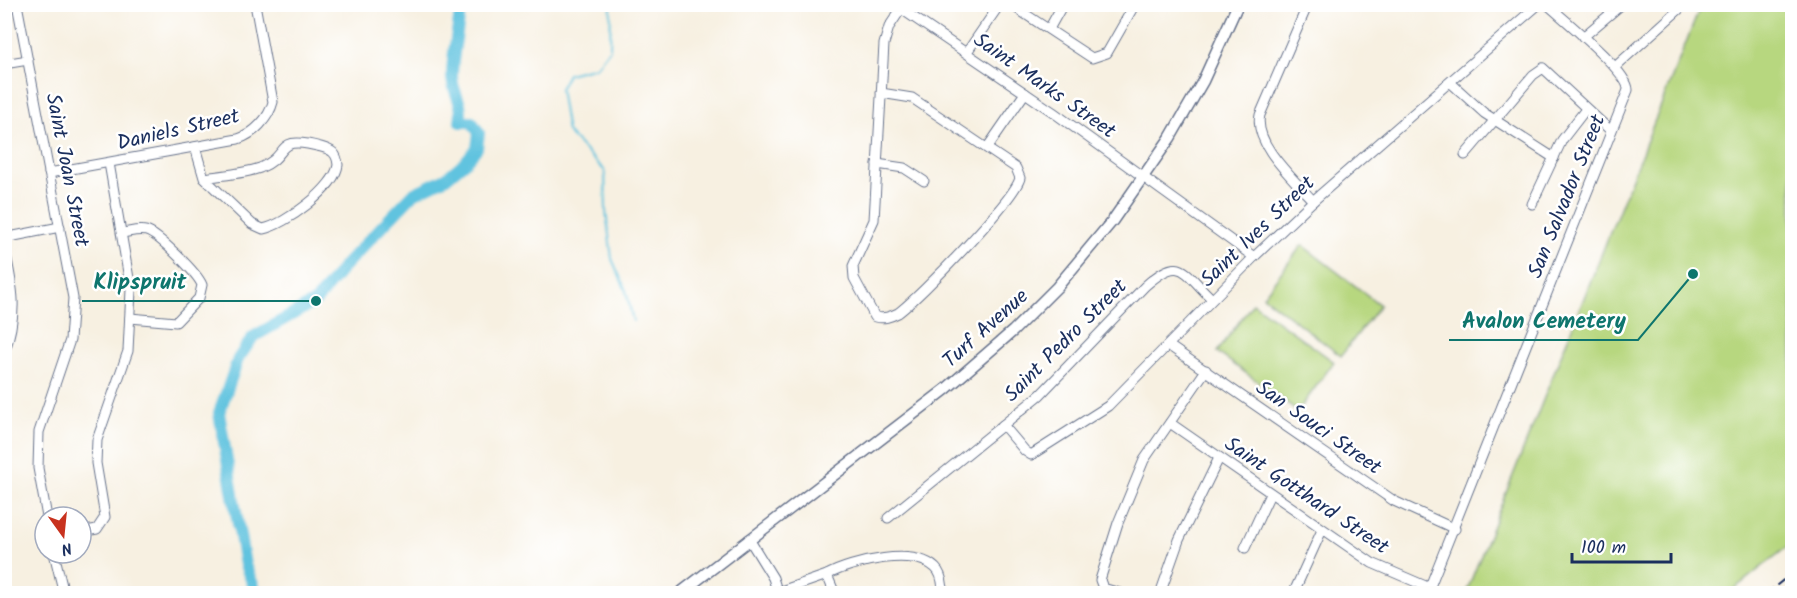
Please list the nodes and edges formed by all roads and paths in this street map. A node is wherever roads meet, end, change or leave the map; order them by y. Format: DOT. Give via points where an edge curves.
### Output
graph roads {
  1 [pos="17,4"];
  2 [pos="255,4"];
  3 [pos="1000,4"];
  4 [pos="1010,4"];
  5 [pos="1063,4"];
  6 [pos="1135,4"];
  7 [pos="1308,4"];
  8 [pos="1539,4"];
  9 [pos="1547,4"];
  10 [pos="1622,4"];
  11 [pos="1685,4"];
  12 [pos="898,7"];
  13 [pos="1235,8"];
  14 [pos="1049,29"];
  15 [pos="1583,37"];
  16 [pos="967,52"];
  17 [pos="28,60"];
  18 [pos="4,64"];
  19 [pos="1615,67"];
  20 [pos="1451,83"];
  21 [pos="881,93"];
  22 [pos="1025,93"];
  23 [pos="1586,108"];
  24 [pos="1494,120"];
  25 [pos="1611,131"];
  26 [pos="195,147"];
  27 [pos="987,148"];
  28 [pos="1464,155"];
  29 [pos="1554,158"];
  30 [pos="109,163"];
  31 [pos="877,164"];
  32 [pos="49,173"];
  33 [pos="1144,176"];
  34 [pos="204,178"];
  35 [pos="924,181"];
  36 [pos="1313,201"];
  37 [pos="1532,204"];
  38 [pos="60,227"];
  39 [pos="122,233"];
  40 [pos="4,238"];
  41 [pos="4,246"];
  42 [pos="1254,256"];
  43 [pos="1212,299"];
  44 [pos="130,318"];
  45 [pos="1168,345"];
  46 [pos="4,353"];
  47 [pos="1206,370"];
  48 [pos="1170,423"];
  49 [pos="1003,425"];
  50 [pos="1219,458"];
  51 [pos="1270,494"];
  52 [pos="45,505"];
  53 [pos="888,518"];
  54 [pos="1455,529"];
  55 [pos="93,530"];
  56 [pos="1322,530"];
  57 [pos="749,539"];
  58 [pos="1245,548"];
  59 [pos="57,565"];
  60 [pos="827,575"];
  61 [pos="1429,591"];
  62 [pos="778,593"];
  63 [pos="64,594"];
  64 [pos="679,594"];
  65 [pos="835,594"];
  66 [pos="943,594"];
  67 [pos="1123,594"];
  68 [pos="1160,594"];
  69 [pos="1293,594"];
  1 -- 17 [label="street, Saint Joan Street"];
  2 -- 26 [label="street, Daniels Street" via="272,107 244,137"];
  3 -- 16 [label="street"];
  4 -- 14 [label="street"];
  5 -- 14 [label="street"];
  6 -- 14 [label="street" via="1110,49 1097,58 1086,56"];
  7 -- 36 [label="street" via="1260,115 1259,126 1266,145"];
  8 -- 20 [label="street, Saint Ives Street"];
  9 -- 15 [label="street, San Salvador Street"];
  10 -- 15 [label="street"];
  11 -- 19 [label="street"];
  12 -- 16 [label="street, Saint Marks Street"];
  12 -- 21 [label="street" via="886,35"];
  13 -- 33 [label="main road, Turf Avenue" via="1185,114"];
  15 -- 19 [label="street, San Salvador Street"];
  16 -- 22 [label="street, Saint Marks Street"];
  17 -- 18 [label="street"];
  17 -- 32 [label="street, Saint Joan Street"];
  19 -- 25 [label="street, San Salvador Street" via="1628,86"];
  20 -- 24 [label="street"];
  20 -- 36 [label="street, Saint Ives Street"];
  21 -- 27 [label="street" via="912,98"];
  21 -- 31 [label="street"];
  22 -- 27 [label="street"];
  22 -- 33 [label="street, Saint Marks Street"];
  23 -- 24 [label="street" via="1543,68"];
  23 -- 25 [label="street"];
  23 -- 29 [label="street"];
  24 -- 28 [label="street"];
  24 -- 29 [label="street"];
  25 -- 54 [label="street, San Salvador Street"];
  26 -- 30 [label="street, Daniels Street"];
  26 -- 34 [label="street"];
  27 -- 31 [label="street" via="1016,168 1020,178 1016,189 907,305 883,318 869,310 853,269 874,220"];
  29 -- 37 [label="street"];
  30 -- 32 [label="street, Daniels Street"];
  30 -- 39 [label="street"];
  31 -- 35 [label="street" via="904,168"];
  32 -- 38 [label="street, Saint Joan Street"];
  33 -- 42 [label="street, Saint Marks Street"];
  33 -- 57 [label="main road, Turf Avenue" via="1080,262 1013,331 946,389"];
  34 -- 34 [label="street" via="252,224 263,229 326,190 338,165 330,150 296,141 260,168"];
  36 -- 42 [label="street, Saint Ives Street"];
  38 -- 40 [label="street"];
  38 -- 52 [label="street, Saint Joan Street" via="73,288 73,314 70,340 39,432 38,468"];
  39 -- 44 [label="street" via="130,275"];
  39 -- 44 [label="street" via="151,233 202,285 199,298 176,322"];
  41 -- 46 [label="street" via="14,306"];
  42 -- 43 [label="street, Saint Ives Street"];
  43 -- 45 [label="street, Saint Ives Street"];
  43 -- 49 [label="street, Saint Pedro Street" via="1183,270 1172,268 1162,272 1047,389"];
  44 -- 55 [label="street" via="128,351 97,440 96,463 105,517"];
  45 -- 47 [label="street, San Souci Street"];
  45 -- 49 [label="street, Saint Ives Street" via="1108,406 1034,453 1027,453"];
  47 -- 48 [label="street"];
  47 -- 54 [label="street, San Souci Street" via="1394,501"];
  48 -- 50 [label="street, Saint Gotthard Street"];
  48 -- 67 [label="street" via="1144,460 1101,572 1103,588"];
  49 -- 53 [label="street, Saint Pedro Street"];
  50 -- 51 [label="street, Saint Gotthard Street"];
  50 -- 68 [label="street" via="1179,540"];
  51 -- 56 [label="street, Saint Gotthard Street"];
  51 -- 58 [label="street"];
  54 -- 61 [label="street, San Salvador Street"];
  56 -- 61 [label="street, Saint Gotthard Street" via="1372,563"];
  56 -- 69 [label="street"];
  57 -- 62 [label="street"];
  57 -- 64 [label="main road, Turf Avenue"];
  59 -- 63 [label="street"];
  60 -- 62 [label="street"];
  60 -- 65 [label="street"];
  60 -- 66 [label="street" via="883,556 904,559 934,567"];
}
